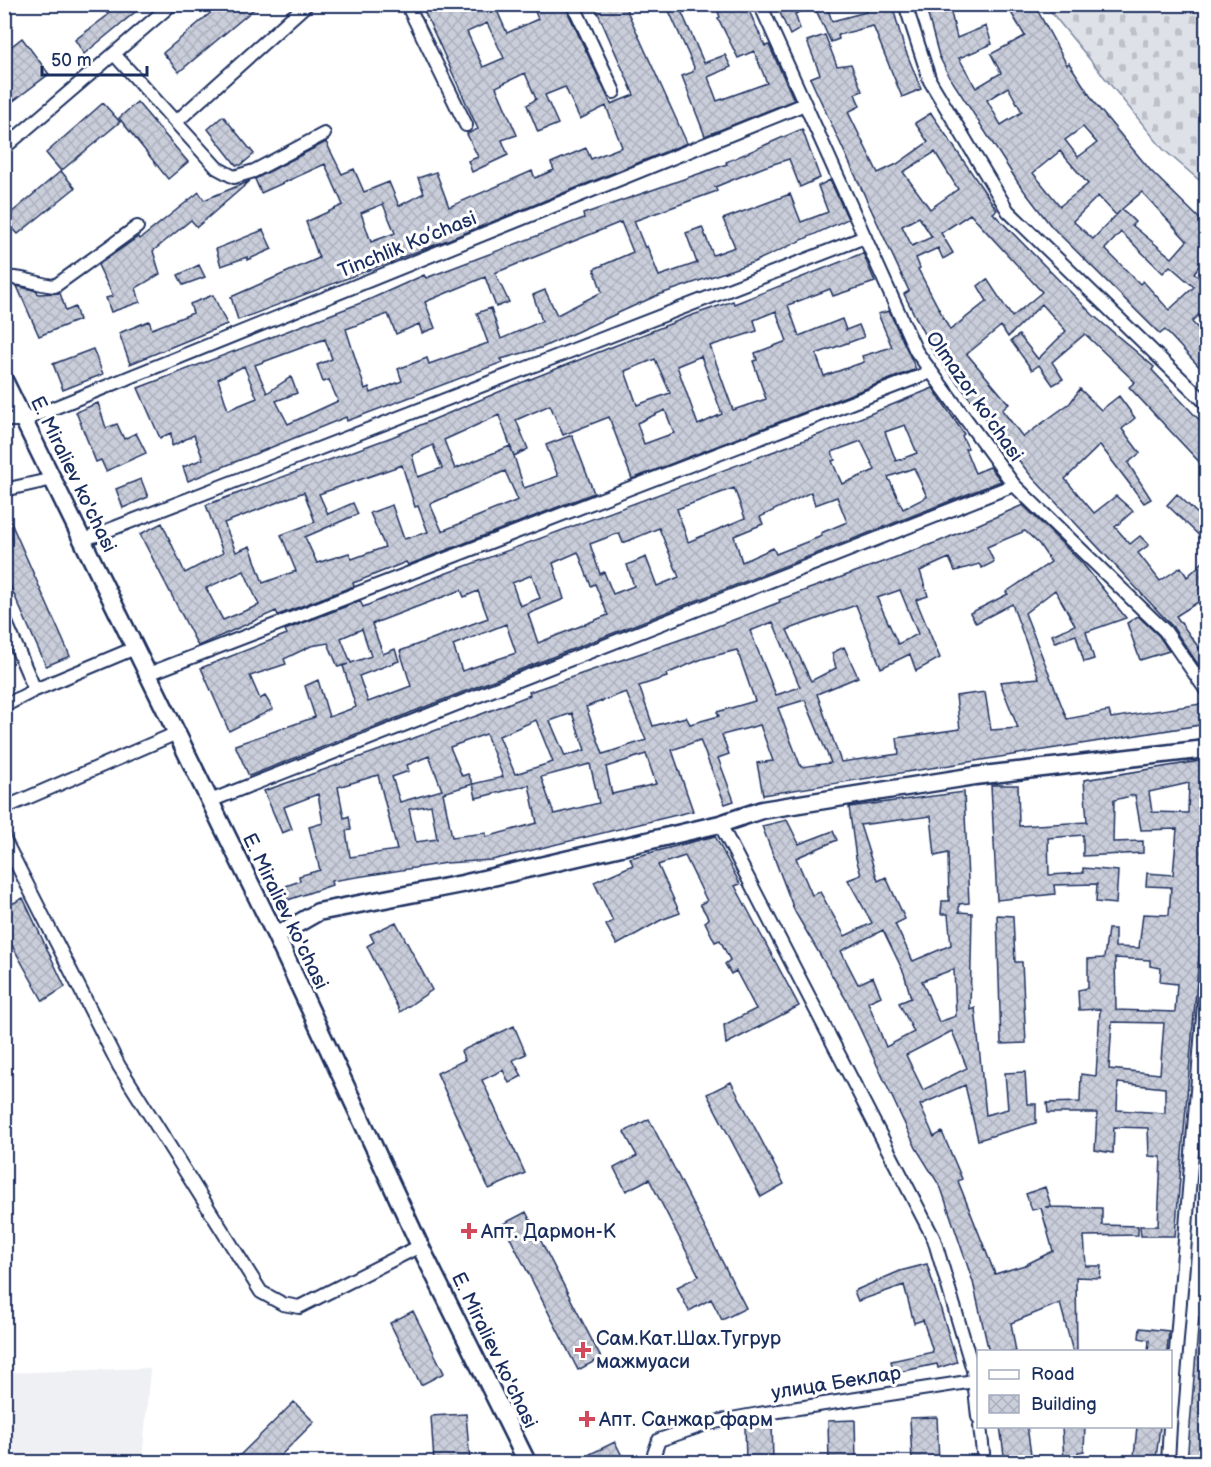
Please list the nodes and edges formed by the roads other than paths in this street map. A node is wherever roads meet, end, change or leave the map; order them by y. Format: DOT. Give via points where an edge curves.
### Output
graph roads {
  1 [pos="172,4"];
  2 [pos="307,4"];
  3 [pos="407,4"];
  4 [pos="573,4"];
  5 [pos="760,4"];
  6 [pos="905,4"];
  7 [pos="114,54"];
  8 [pos="614,92"];
  9 [pos="805,104"];
  10 [pos="176,122"];
  11 [pos="466,125"];
  12 [pos="324,134"];
  13 [pos="4,148"];
  14 [pos="137,227"];
  15 [pos="865,237"];
  16 [pos="4,278"];
  17 [pos="931,372"];
  18 [pos="4,380"];
  19 [pos="1206,403"];
  20 [pos="4,420"];
  21 [pos="24,420"];
  22 [pos="53,479"];
  23 [pos="1014,485"];
  24 [pos="4,490"];
  25 [pos="83,540"];
  26 [pos="4,618"];
  27 [pos="135,648"];
  28 [pos="148,674"];
  29 [pos="34,690"];
  30 [pos="1206,690"];
  31 [pos="4,706"];
  32 [pos="177,734"];
  33 [pos="1206,749"];
  34 [pos="210,801"];
  35 [pos="4,808"];
  36 [pos="720,824"];
  37 [pos="4,839"];
  38 [pos="276,936"];
  39 [pos="1206,979"];
  40 [pos="420,1246"];
  41 [pos="974,1381"];
  42 [pos="1172,1401"];
  43 [pos="977,1408"];
  44 [pos="980,1428"];
  45 [pos="1170,1428"];
  46 [pos="527,1462"];
  47 [pos="655,1462"];
  48 [pos="984,1462"];
  49 [pos="1168,1462"];
  1 -- 7 [label="street"];
  2 -- 10 [label="street"];
  3 -- 11 [label="street"];
  4 -- 8 [label="street"];
  5 -- 9 [label="street, Olmazor ko'chasi"];
  6 -- 19 [label="street" via="930,81 1008,211"];
  7 -- 10 [label="street"];
  7 -- 13 [label="street"];
  9 -- 15 [label="street, Olmazor ko'chasi"];
  9 -- 21 [label="street, Tinchlik Ko’chasi"];
  10 -- 12 [label="street" via="217,168 234,177 255,171"];
  14 -- 16 [label="street" via="55,286 33,279"];
  15 -- 17 [label="street, Olmazor ko'chasi" via="916,351"];
  15 -- 25 [label="street"];
  17 -- 23 [label="street, Olmazor ko'chasi"];
  17 -- 28 [label="street"];
  18 -- 21 [label="street, E. Miraliev ko'chasi"];
  20 -- 21 [label="street"];
  21 -- 22 [label="street, E. Miraliev ko'chasi"];
  22 -- 24 [label="street"];
  22 -- 25 [label="street, E. Miraliev ko'chasi"];
  23 -- 30 [label="street, Olmazor ko'chasi" via="1165,631"];
  23 -- 34 [label="street"];
  25 -- 27 [label="street, E. Miraliev ko'chasi"];
  26 -- 29 [label="street"];
  27 -- 28 [label="street, E. Miraliev ko'chasi"];
  27 -- 29 [label="street"];
  28 -- 32 [label="street, E. Miraliev ko'chasi"];
  29 -- 31 [label="street"];
  32 -- 34 [label="street, E. Miraliev ko'chasi"];
  32 -- 35 [label="street"];
  33 -- 36 [label="street" via="963,778 762,810"];
  34 -- 38 [label="street, E. Miraliev ko'chasi"];
  36 -- 38 [label="street" via="462,884 318,912"];
  36 -- 41 [label="street" via="934,1239"];
  37 -- 40 [label="street" via="119,1066 261,1292 283,1304 299,1307"];
  38 -- 40 [label="street, E. Miraliev ko'chasi"];
  39 -- 42 [label="street"];
  40 -- 46 [label="street, E. Miraliev ko'chasi"];
  41 -- 43 [label="street"];
  41 -- 47 [label="street, улица Беклар" via="709,1423 659,1440"];
  44 -- 48 [label="street"];
  45 -- 49 [label="street"];
}
